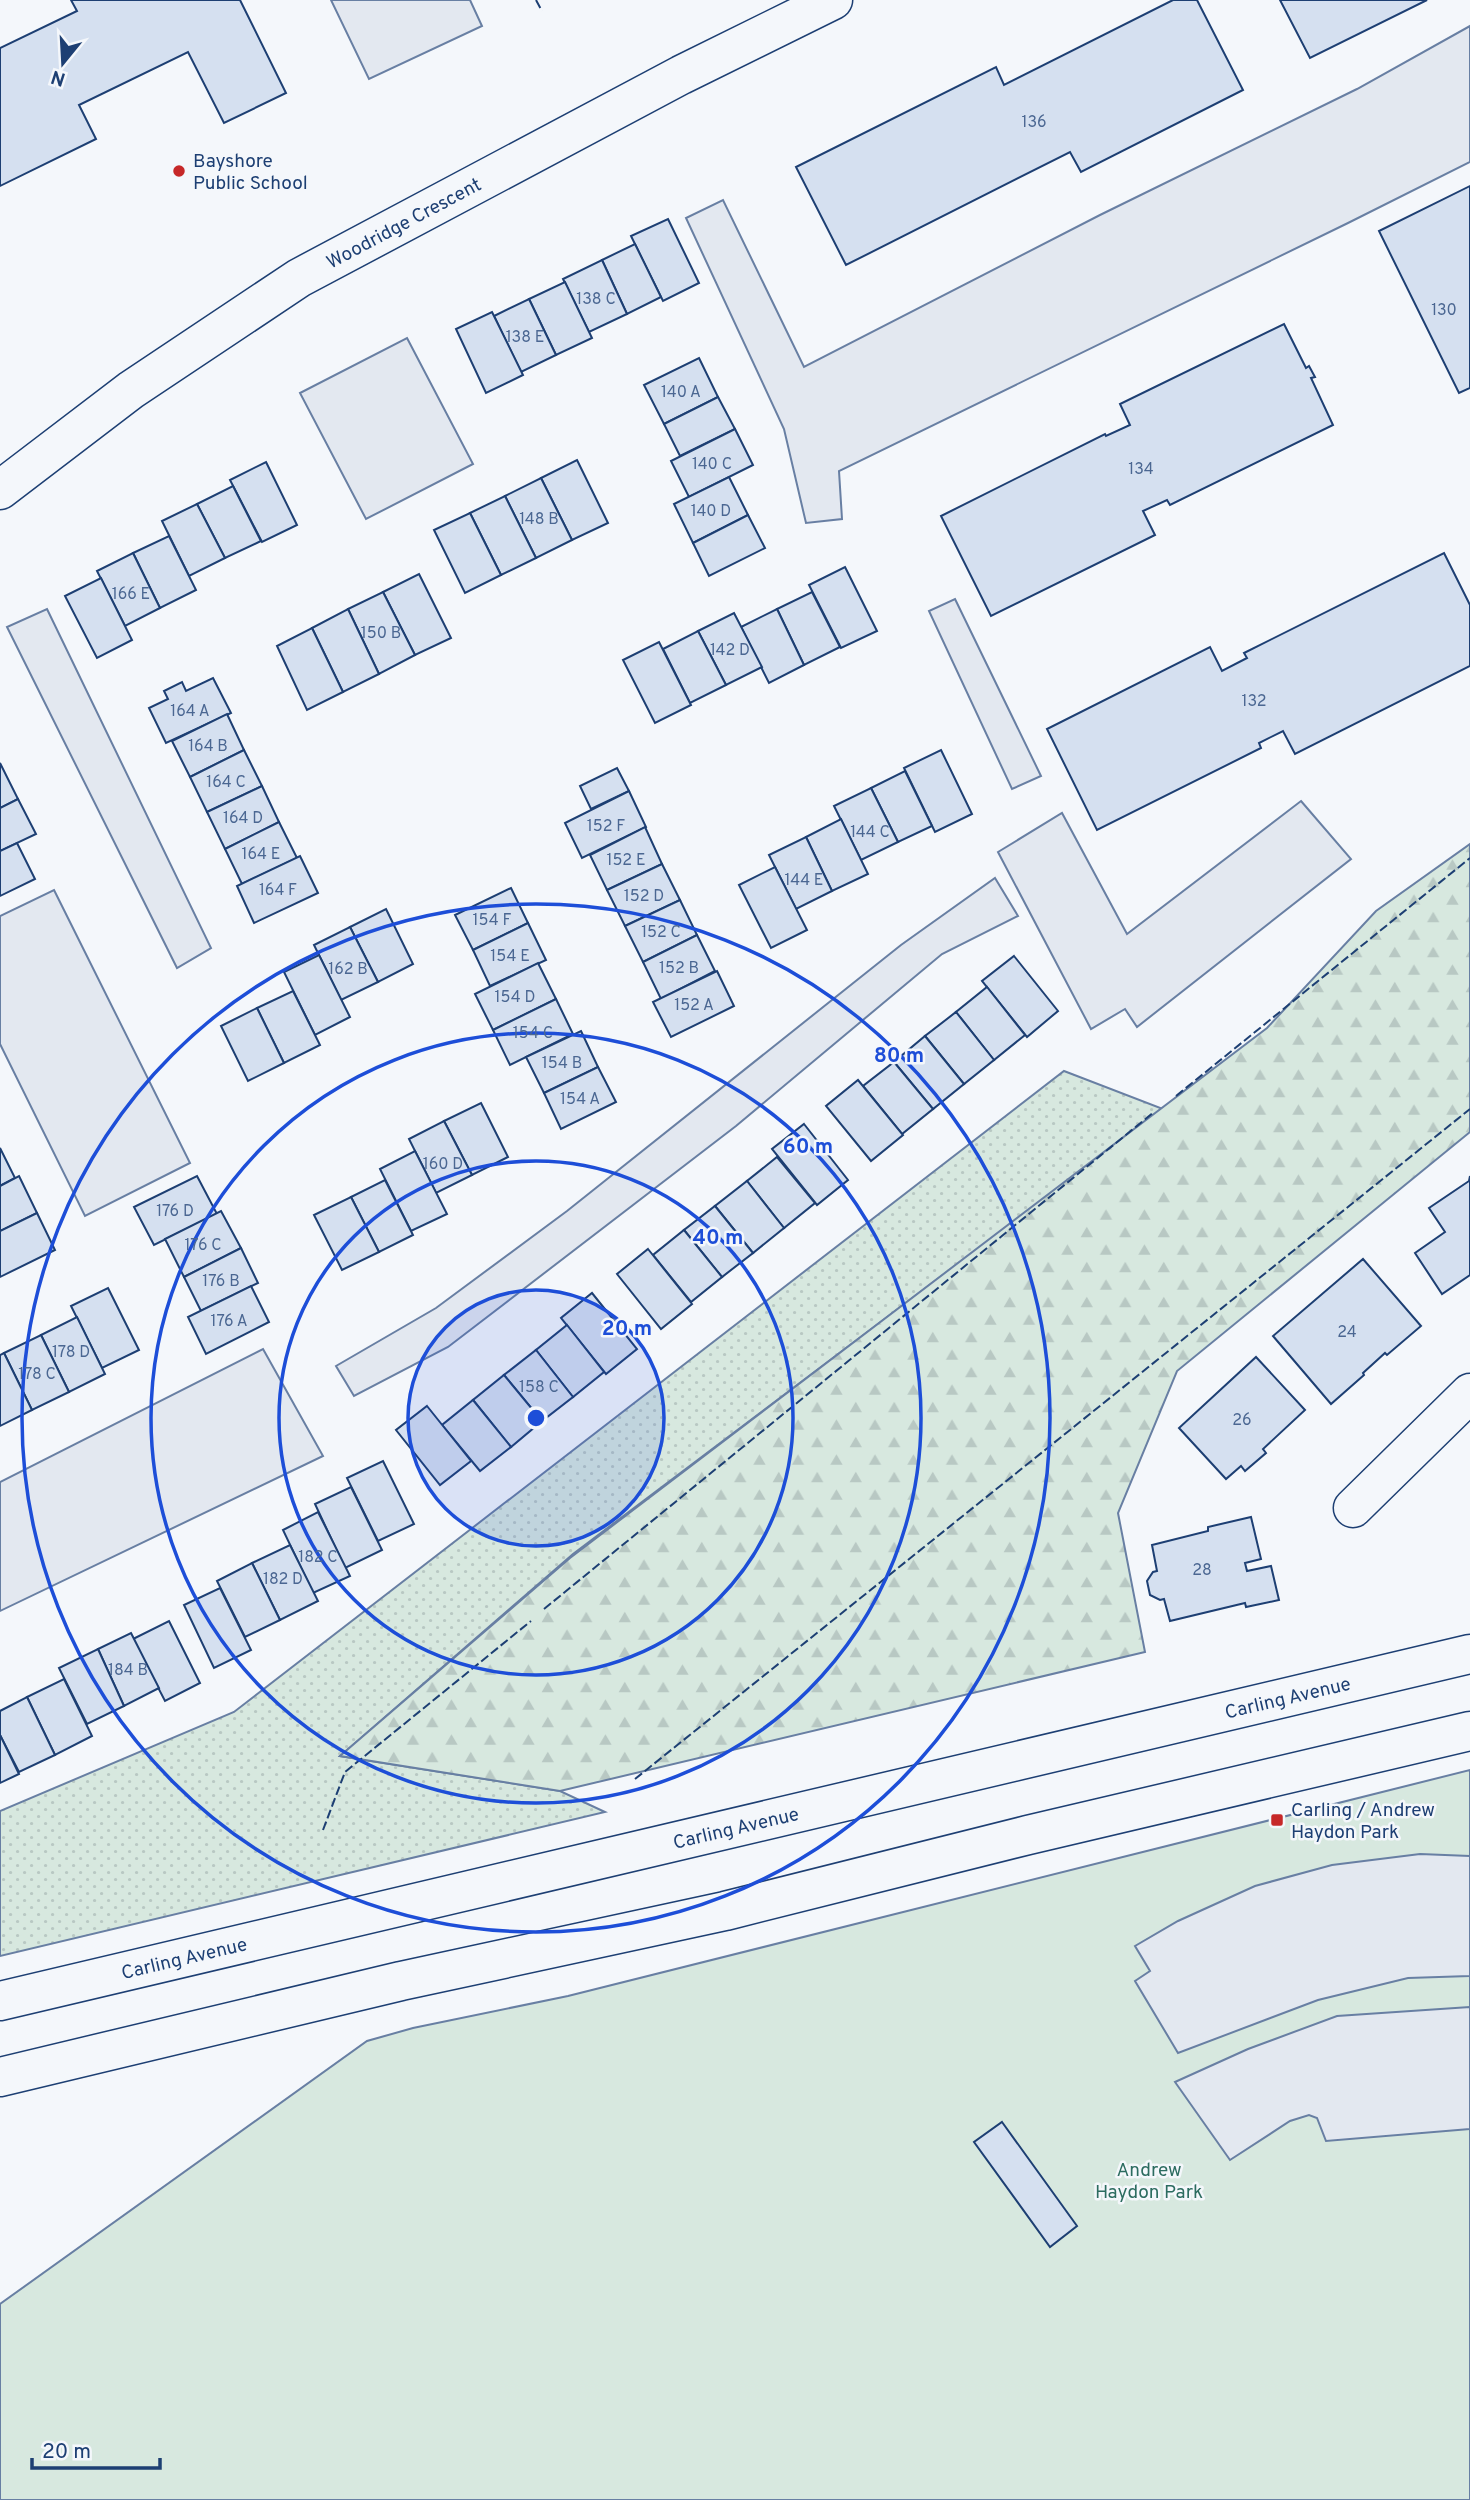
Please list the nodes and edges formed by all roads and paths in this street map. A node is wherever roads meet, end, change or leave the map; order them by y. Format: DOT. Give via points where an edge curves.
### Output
graph roads {
  1 [pos="833,0"];
  2 [pos="0,489"];
  3 [pos="1470,1393"];
  4 [pos="1353,1508"];
  5 [pos="1470,1654"];
  6 [pos="1470,1731"];
  7 [pos="0,2001"];
  8 [pos="0,2077"];
  1 -- 2 [label="main road, Woodridge Crescent" via="299,278 131,390"];
  3 -- 4 [label="main road"];
  5 -- 7 [label="main road, Carling Avenue"];
  6 -- 8 [label="main road" via="725,1911 401,1981"];
}
